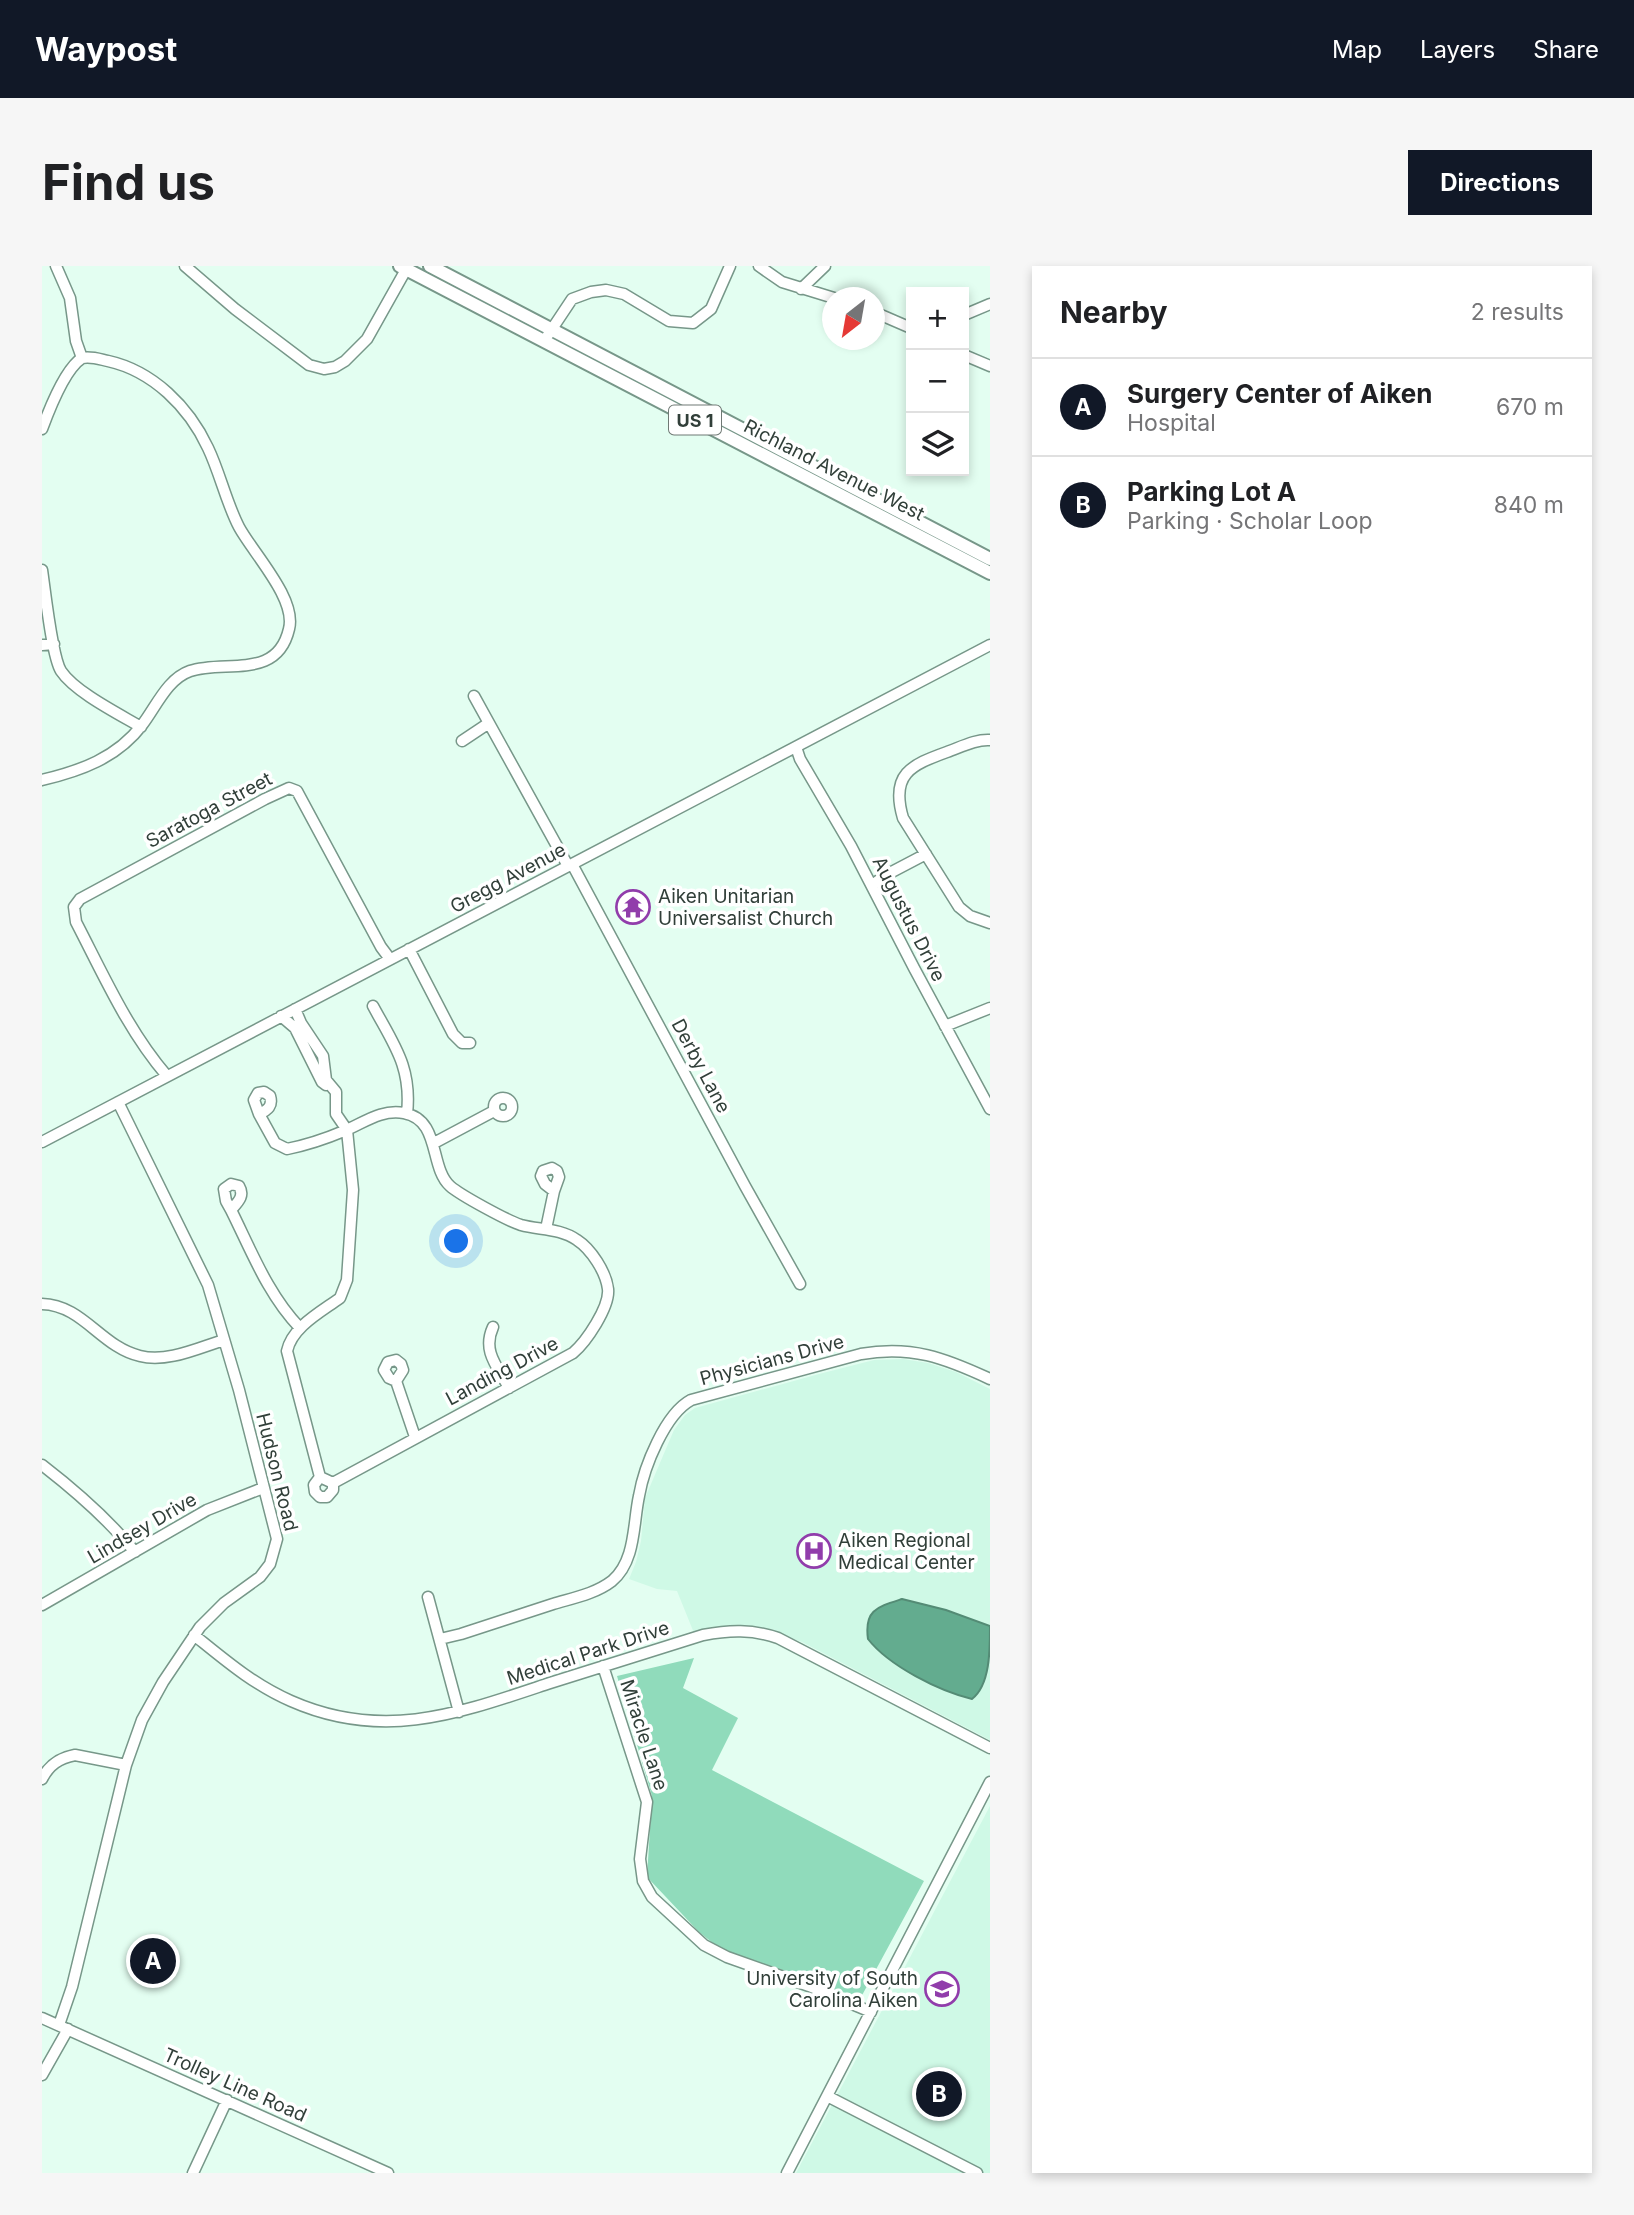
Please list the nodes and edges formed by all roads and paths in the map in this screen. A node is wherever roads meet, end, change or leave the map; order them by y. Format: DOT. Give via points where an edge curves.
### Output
graph roads {
  1 [pos="56,266"];
  2 [pos="185,266"];
  3 [pos="430,266"];
  4 [pos="730,266"];
  5 [pos="759,266"];
  6 [pos="825,266"];
  7 [pos="405,267"];
  8 [pos="801,289"];
  9 [pos="822,295"];
  10 [pos="990,304"];
  11 [pos="969,313"];
  12 [pos="885,317"];
  13 [pos="906,326"];
  14 [pos="547,335"];
  15 [pos="969,357"];
  16 [pos="82,358"];
  17 [pos="990,366"];
  18 [pos="42,429"];
  19 [pos="990,559"];
  20 [pos="42,570"];
  21 [pos="990,573"];
  22 [pos="54,644"];
  23 [pos="42,645"];
  24 [pos="990,645"];
  25 [pos="474,696"];
  26 [pos="489,723"];
  27 [pos="141,727"];
  28 [pos="990,740"];
  29 [pos="462,741"];
  30 [pos="796,747"];
  31 [pos="42,780"];
  32 [pos="926,854"];
  33 [pos="570,865"];
  34 [pos="872,885"];
  35 [pos="990,923"];
  36 [pos="409,949"];
  37 [pos="390,960"];
  38 [pos="373,1006"];
  39 [pos="990,1008"];
  40 [pos="295,1009"];
  41 [pos="281,1016"];
  42 [pos="945,1026"];
  43 [pos="470,1043"];
  44 [pos="167,1076"];
  45 [pos="336,1093"];
  46 [pos="118,1102"];
  47 [pos="990,1109"];
  48 [pos="494,1111"];
  49 [pos="260,1114"];
  50 [pos="407,1114"];
  51 [pos="347,1130"];
  52 [pos="42,1142"];
  53 [pos="434,1143"];
  54 [pos="554,1191"];
  55 [pos="232,1210"];
  56 [pos="546,1229"];
  57 [pos="800,1284"];
  58 [pos="42,1304"];
  59 [pos="493,1327"];
  60 [pos="300,1328"];
  61 [pos="224,1340"];
  62 [pos="990,1379"];
  63 [pos="396,1381"];
  64 [pos="509,1388"];
  65 [pos="415,1437"];
  66 [pos="42,1465"];
  67 [pos="320,1477"];
  68 [pos="333,1483"];
  69 [pos="263,1488"];
  70 [pos="135,1552"];
  71 [pos="428,1597"];
  72 [pos="42,1605"];
  73 [pos="194,1635"];
  74 [pos="440,1639"];
  75 [pos="603,1666"];
  76 [pos="459,1712"];
  77 [pos="990,1748"];
  78 [pos="126,1765"];
  79 [pos="42,1779"];
  80 [pos="990,1782"];
  81 [pos="871,2012"];
  82 [pos="42,2018"];
  83 [pos="63,2027"];
  84 [pos="42,2075"];
  85 [pos="827,2096"];
  86 [pos="227,2100"];
  87 [pos="193,2173"];
  88 [pos="388,2173"];
  89 [pos="787,2173"];
  90 [pos="977,2173"];
  1 -- 16 [label="street" via="70,298"];
  2 -- 7 [label="street" via="309,365 324,369 345,361 367,339"];
  3 -- 14 [label="main road, Richland Avenue West / US 1"];
  4 -- 14 [label="street" via="711,309 693,323 669,321 624,294 606,290 572,299"];
  5 -- 8 [label="street"];
  6 -- 8 [label="street"];
  7 -- 14 [label="main road, Richland Avenue West / US 1"];
  8 -- 9 [label="street"];
  10 -- 11 [label="street"];
  12 -- 13 [label="street"];
  14 -- 19 [label="main road, Richland Avenue West / US 1"];
  14 -- 21 [label="main road, Richland Avenue West / US 1"];
  15 -- 17 [label="street"];
  16 -- 18 [label="street" via="64,382"];
  16 -- 27 [label="street" via="133,368 160,386 184,411 210,452 239,526 290,617 285,640 266,660 184,674 168,687"];
  20 -- 22 [label="street"];
  22 -- 23 [label="street"];
  22 -- 27 [label="street" via="55,659 66,678"];
  24 -- 30 [label="street, Gregg Avenue"];
  25 -- 26 [label="street, Derby Lane"];
  26 -- 29 [label="street"];
  26 -- 33 [label="street, Derby Lane"];
  27 -- 31 [label="street" via="97,762"];
  28 -- 32 [label="street" via="921,761 902,779 898,801 903,818"];
  30 -- 33 [label="street, Gregg Avenue"];
  30 -- 34 [label="street, Augustus Drive"];
  32 -- 34 [label="street"];
  32 -- 35 [label="street" via="959,907"];
  33 -- 36 [label="street, Gregg Avenue"];
  33 -- 57 [label="street, Derby Lane"];
  34 -- 42 [label="street, Augustus Drive"];
  36 -- 37 [label="street, Gregg Avenue"];
  36 -- 43 [label="street" via="453,1034 461,1043"];
  37 -- 40 [label="street, Gregg Avenue"];
  37 -- 44 [label="street, Saratoga Street" via="301,797 292,788 265,799 76,902 73,911 84,937 148,1054"];
  38 -- 50 [label="street" via="403,1060"];
  39 -- 42 [label="street"];
  40 -- 41 [label="street, Gregg Avenue"];
  40 -- 45 [label="street" via="320,1049 326,1080"];
  41 -- 44 [label="street, Gregg Avenue"];
  41 -- 45 [label="street" via="295,1028 322,1082"];
  42 -- 47 [label="street, Augustus Drive"];
  44 -- 46 [label="street, Gregg Avenue"];
  45 -- 51 [label="street" via="336,1114"];
  46 -- 52 [label="street, Gregg Avenue"];
  46 -- 61 [label="street, Hudson Road" via="208,1285"];
  48 -- 53 [label="street"];
  49 -- 51 [label="street" via="275,1143 287,1149"];
  50 -- 51 [label="street" via="374,1116"];
  50 -- 53 [label="street, Landing Drive" via="423,1126"];
  51 -- 60 [label="street" via="353,1190 345,1287 340,1298"];
  53 -- 56 [label="street, Landing Drive" via="438,1167 451,1187 507,1220"];
  54 -- 56 [label="street"];
  55 -- 60 [label="street" via="268,1283"];
  56 -- 64 [label="street, Landing Drive" via="576,1239 590,1253 609,1290 579,1348"];
  58 -- 61 [label="street" via="73,1311 107,1340 142,1357 177,1354"];
  59 -- 64 [label="street" via="489,1349"];
  60 -- 67 [label="street, Landing Drive" via="289,1341 287,1356"];
  61 -- 69 [label="street, Hudson Road"];
  62 -- 74 [label="street, Physicians Drive" via="947,1360 887,1351 691,1400 671,1417 656,1448 639,1494 628,1552 611,1581 589,1593"];
  63 -- 65 [label="street"];
  64 -- 65 [label="street, Landing Drive"];
  65 -- 68 [label="street, Landing Drive"];
  66 -- 70 [label="street" via="90,1502"];
  67 -- 68 [label="street"];
  67 -- 68 [label="street, Landing Drive" via="314,1489 320,1497 329,1495"];
  69 -- 70 [label="street, Lindsey Drive" via="206,1510"];
  69 -- 73 [label="street, Hudson Road" via="277,1539 270,1564"];
  70 -- 72 [label="street, Lindsey Drive"];
  71 -- 74 [label="street"];
  73 -- 76 [label="street, Medical Park Drive" via="260,1686 326,1713 391,1722"];
  73 -- 78 [label="street, Hudson Road" via="151,1703"];
  74 -- 76 [label="street"];
  75 -- 76 [label="street, Medical Park Drive"];
  75 -- 77 [label="street, Medical Park Drive" via="703,1635 756,1632 778,1638"];
  75 -- 81 [label="street, Miracle Lane" via="647,1802 640,1859 643,1881 652,1897 704,1945"];
  78 -- 79 [label="street" via="68,1756 51,1766"];
  78 -- 83 [label="street, Hudson Road"];
  80 -- 81 [label="street"];
  81 -- 85 [label="street"];
  82 -- 83 [label="street, Trolley Line Road"];
  83 -- 84 [label="street, Hudson Road"];
  83 -- 86 [label="street, Trolley Line Road"];
  85 -- 89 [label="street"];
  85 -- 90 [label="street"];
  86 -- 87 [label="street"];
  86 -- 88 [label="street, Trolley Line Road"];
}
